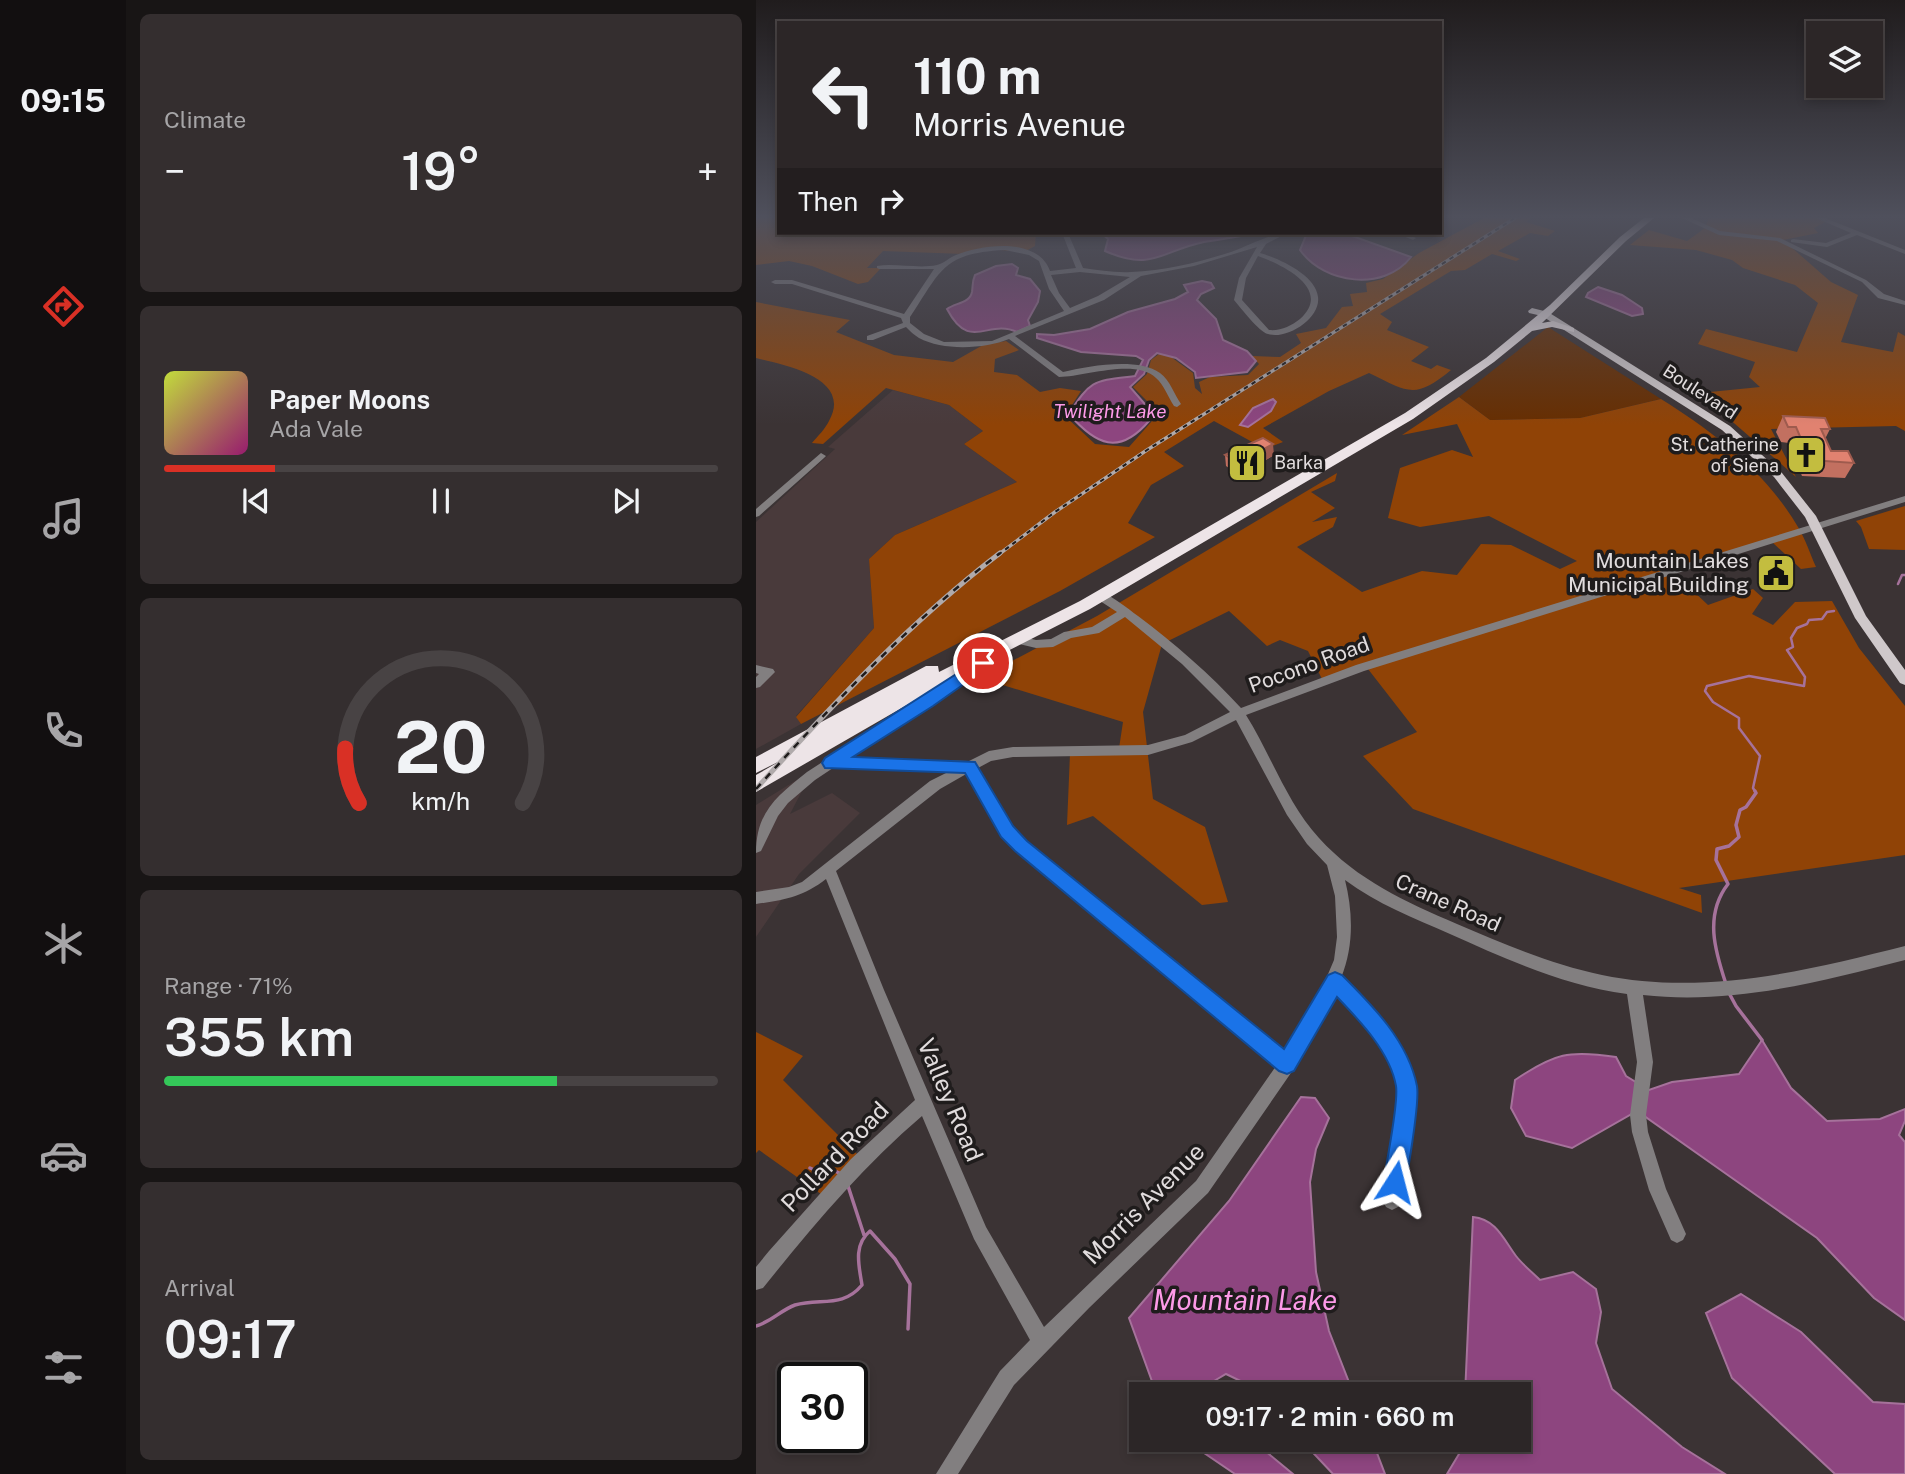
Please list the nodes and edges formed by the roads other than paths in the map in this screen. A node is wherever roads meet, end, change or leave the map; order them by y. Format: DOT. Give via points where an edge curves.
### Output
graph roads {
  1 [pos="806,287"];
  2 [pos="927,287"];
  3 [pos="1052,287"];
  4 [pos="1119,287"];
  5 [pos="1240,287"];
  6 [pos="1309,287"];
  7 [pos="1563,287"];
  8 [pos="1568,287"];
  9 [pos="1871,287"];
  10 [pos="1905,303"];
  11 [pos="1069,312"];
  12 [pos="1538,313"];
  13 [pos="906,321"];
  14 [pos="1529,328"];
  15 [pos="1570,330"];
  16 [pos="1011,337"];
  17 [pos="870,338"];
  18 [pos="1177,404"];
  19 [pos="821,456"];
  20 [pos="1905,499"];
  21 [pos="756,514"];
  22 [pos="1816,526"];
  23 [pos="1101,596"];
  24 [pos="1125,612"];
  25 [pos="1019,639"];
  26 [pos="1000,649"];
  27 [pos="756,669"];
  28 [pos="1905,680"];
  29 [pos="756,684"];
  30 [pos="1239,713"];
  31 [pos="831,763"];
  32 [pos="756,766"];
  33 [pos="968,766"];
  34 [pos="756,784"];
  35 [pos="756,847"];
  36 [pos="1334,864"];
  37 [pos="829,870"];
  38 [pos="756,898"];
  39 [pos="1905,953"];
  40 [pos="1335,982"];
  41 [pos="1634,987"];
  42 [pos="1287,1064"];
  43 [pos="1645,1070"];
  44 [pos="924,1103"];
  45 [pos="1639,1115"];
  46 [pos="1392,1201"];
  47 [pos="1677,1234"];
  48 [pos="756,1281"];
  49 [pos="1041,1341"];
  50 [pos="946,1474"];
  1 -- 13 [label="street"];
  2 -- 13 [label="street"];
  3 -- 11 [label="street"];
  4 -- 11 [label="street"];
  5 -- 6 [label="street" via="1238,300 1272,334 1294,327 1311,309 1315,297"];
  7 -- 12 [label="highway"];
  8 -- 12 [label="highway"];
  9 -- 10 [label="street" via="1881,296"];
  11 -- 16 [label="street"];
  12 -- 14 [label="highway"];
  12 -- 15 [label="main road, Boulevard"];
  12 -- 32 [label="highway" via="1385,420 1072,600 922,674"];
  13 -- 16 [label="street" via="921,336 943,344 993,343"];
  13 -- 17 [label="street"];
  14 -- 15 [label="highway" via="1553,324"];
  14 -- 23 [label="highway" via="1419,410"];
  15 -- 22 [label="main road, Boulevard" via="1745,443 1790,488"];
  16 -- 18 [label="street" via="1062,376 1093,368 1152,371"];
  19 -- 21 [label="street"];
  20 -- 22 [label="street, Pocono Road"];
  22 -- 28 [label="main road, Boulevard" via="1861,618"];
  22 -- 30 [label="street, Pocono Road" via="1461,635"];
  23 -- 24 [label="street, Crane Road"];
  23 -- 25 [label="highway"];
  24 -- 25 [label="street" via="1095,630 1053,643"];
  24 -- 30 [label="street, Crane Road"];
  25 -- 26 [label="highway"];
  26 -- 31 [label="street"];
  26 -- 34 [label="highway"];
  27 -- 29 [label="street" via="769,672"];
  30 -- 33 [label="street, Pocono Road" via="1188,739 1148,750 1013,752"];
  30 -- 36 [label="street, Crane Road" via="1295,816"];
  31 -- 33 [label="street"];
  31 -- 35 [label="street" via="783,799"];
  33 -- 37 [label="street, Pocono Road" via="924,793"];
  33 -- 42 [label="street" via="1021,846"];
  36 -- 40 [label="street, Morris Avenue" via="1342,896 1344,937"];
  36 -- 41 [label="street, Crane Road" via="1367,890 1502,950 1603,982"];
  37 -- 38 [label="street, Pocono Road" via="789,893"];
  37 -- 44 [label="street, Valley Road"];
  39 -- 41 [label="street, Crane Road" via="1803,979 1730,988"];
  40 -- 42 [label="street, Morris Avenue"];
  40 -- 46 [label="street" via="1371,1018 1396,1058 1407,1087"];
  41 -- 43 [label="street"];
  42 -- 49 [label="street, Morris Avenue" via="1202,1187"];
  43 -- 45 [label="street"];
  44 -- 48 [label="street, Pollard Road" via="840,1184"];
  44 -- 49 [label="street, Valley Road" via="980,1233"];
  45 -- 47 [label="street" via="1649,1165"];
  49 -- 50 [label="street, Morris Avenue" via="1007,1378"];
}
